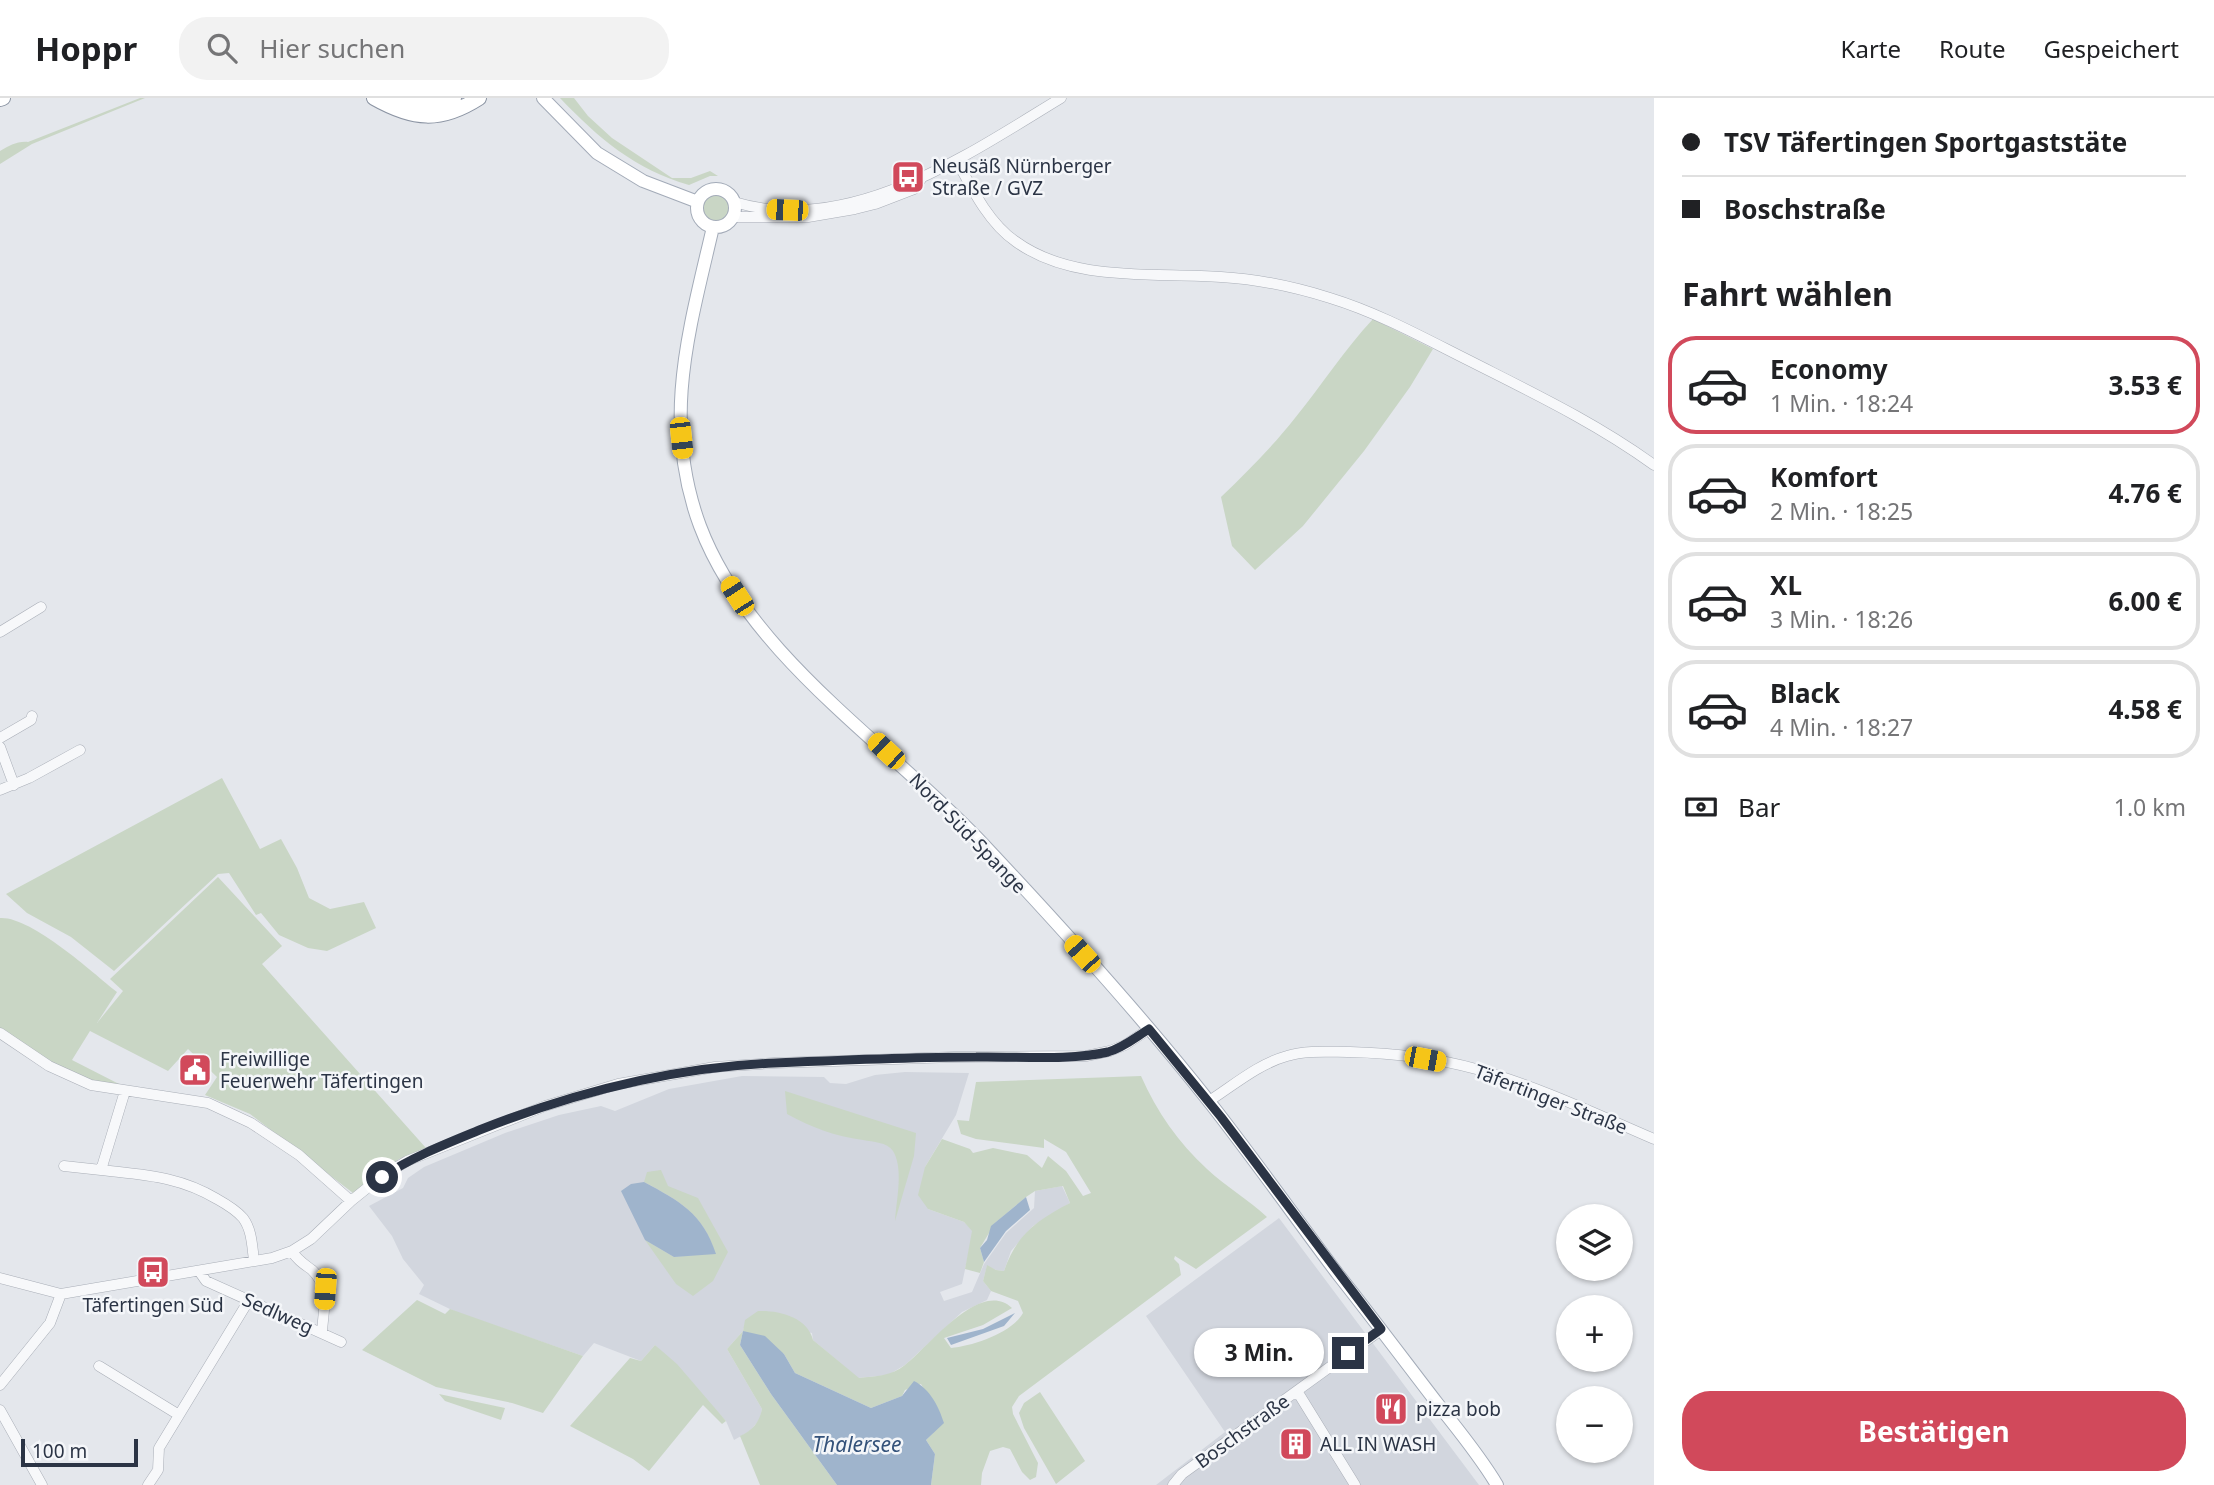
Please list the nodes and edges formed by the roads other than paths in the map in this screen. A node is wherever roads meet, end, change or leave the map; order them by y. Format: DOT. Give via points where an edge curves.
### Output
graph roads {
  1 [pos="374,98"];
  2 [pos="396,98"];
  3 [pos="454,98"];
  4 [pos="479,98"];
  5 [pos="543,98"];
  6 [pos="1061,98"];
  7 [pos="957,160"];
  8 [pos="698,202"];
  9 [pos="734,202"];
  10 [pos="822,211"];
  11 [pos="733,217"];
  12 [pos="713,227"];
  13 [pos="1654,465"];
  14 [pos="41,607"];
  15 [pos="0,632"];
  16 [pos="32,716"];
  17 [pos="0,738"];
  18 [pos="0,747"];
  19 [pos="80,750"];
  20 [pos="14,785"];
  21 [pos="0,790"];
  22 [pos="1149,1029"];
  23 [pos="0,1033"];
  24 [pos="125,1091"];
  25 [pos="1209,1101"];
  26 [pos="1654,1139"];
  27 [pos="64,1166"];
  28 [pos="101,1170"];
  29 [pos="351,1201"];
  30 [pos="292,1251"];
  31 [pos="254,1260"];
  32 [pos="199,1271"];
  33 [pos="0,1278"];
  34 [pos="61,1294"];
  35 [pos="250,1300"];
  36 [pos="1381,1329"];
  37 [pos="322,1333"];
  38 [pos="341,1342"];
  39 [pos="99,1366"];
  40 [pos="0,1385"];
  41 [pos="1297,1391"];
  42 [pos="0,1410"];
  43 [pos="180,1415"];
  44 [pos="42,1485"];
  45 [pos="148,1485"];
  46 [pos="1173,1485"];
  47 [pos="1355,1485"];
  48 [pos="1497,1485"];
  1 -- 4 [label="highway" via="394,109 422,115 460,110"];
  2 -- 3 [label="highway" via="425,103"];
  5 -- 8 [label="main road" via="597,153 643,181"];
  6 -- 7 [label="street"];
  7 -- 10 [label="street" via="921,179"];
  7 -- 13 [label="street" via="995,222 1034,254 1092,271 1245,279 1331,298 1387,320 1532,392"];
  8 -- 9 [label="main road" via="706,192 718,190"];
  8 -- 12 [label="main road" via="699,217"];
  9 -- 10 [label="street"];
  9 -- 11 [label="main road"];
  10 -- 11 [label="street" via="790,218"];
  11 -- 12 [label="main road"];
  12 -- 22 [label="main road, Nord-Süd-Spange" via="687,338 680,398 691,494 715,560 778,648 958,819"];
  14 -- 15 [label="street"];
  16 -- 17 [label="street"];
  18 -- 20 [label="street"];
  19 -- 20 [label="street"];
  20 -- 21 [label="street"];
  22 -- 25 [label="main road, Nord-Süd-Spange"];
  22 -- 29 [label="street" via="1125,1045 1086,1056 774,1063 715,1067 618,1084 442,1145 407,1161"];
  23 -- 24 [label="street" via="49,1066 91,1085"];
  24 -- 28 [label="street"];
  24 -- 29 [label="street" via="208,1103 251,1123 299,1155"];
  25 -- 26 [label="street, Täfertinger Straße" via="1289,1055 1376,1052 1475,1068"];
  25 -- 36 [label="main road, Nord-Süd-Spange"];
  27 -- 28 [label="street"];
  28 -- 31 [label="street" via="168,1178 199,1188 244,1219"];
  29 -- 30 [label="street"];
  30 -- 31 [label="street"];
  30 -- 37 [label="street, Sedlweg" via="325,1289"];
  31 -- 32 [label="street"];
  32 -- 34 [label="street"];
  32 -- 35 [label="street, Sedlweg" via="206,1281"];
  33 -- 34 [label="street"];
  34 -- 40 [label="street" via="50,1322"];
  35 -- 37 [label="street, Sedlweg"];
  35 -- 43 [label="street"];
  36 -- 41 [label="street, Boschstraße"];
  36 -- 48 [label="main road, Nord-Süd-Spange"];
  37 -- 38 [label="street, Sedlweg"];
  39 -- 43 [label="street"];
  41 -- 46 [label="street, Boschstraße"];
  41 -- 47 [label="street"];
  42 -- 44 [label="street"];
  43 -- 45 [label="street" via="159,1448 158,1470"];
}
